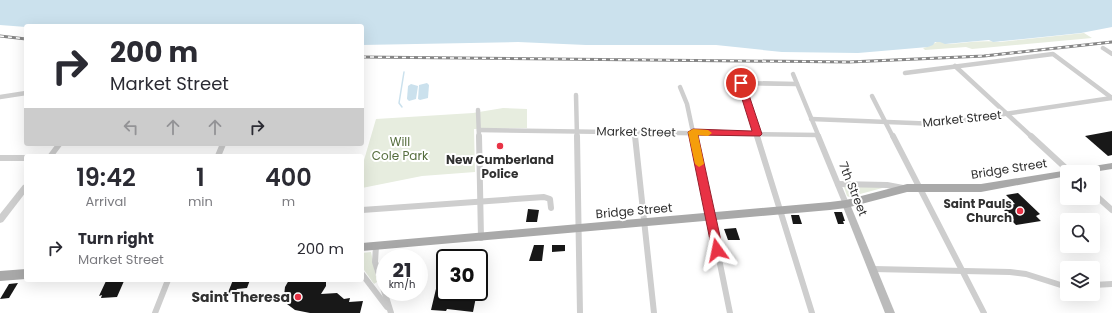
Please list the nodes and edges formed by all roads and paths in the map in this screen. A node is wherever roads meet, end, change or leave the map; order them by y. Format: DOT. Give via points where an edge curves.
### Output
graph roads {
  1 [pos="1103,48"];
  2 [pos="1112,54"];
  3 [pos="955,66"];
  4 [pos="905,73"];
  5 [pos="793,74"];
  6 [pos="797,84"];
  7 [pos="680,87"];
  8 [pos="24,94"];
  9 [pos="576,95"];
  10 [pos="872,96"];
  11 [pos="0,97"];
  12 [pos="1112,98"];
  13 [pos="478,110"];
  14 [pos="1007,114"];
  15 [pos="811,119"];
  16 [pos="885,123"];
  17 [pos="478,130"];
  18 [pos="577,131"];
  19 [pos="635,132"];
  20 [pos="693,132"];
  21 [pos="757,134"];
  22 [pos="818,135"];
  23 [pos="58,146"];
  24 [pos="52,154"];
  25 [pos="0,158"];
  26 [pos="24,158"];
  27 [pos="1062,165"];
  28 [pos="1112,166"];
  29 [pos="1100,168"];
  30 [pos="1060,174"];
  31 [pos="838,184"];
  32 [pos="906,188"];
  33 [pos="919,188"];
  34 [pos="24,190"];
  35 [pos="1100,199"];
  36 [pos="480,201"];
  37 [pos="846,204"];
  38 [pos="551,208"];
  39 [pos="364,210"];
  40 [pos="1112,210"];
  41 [pos="780,211"];
  42 [pos="710,217"];
  43 [pos="0,220"];
  44 [pos="645,223"];
  45 [pos="578,229"];
  46 [pos="481,238"];
  47 [pos="376,246"];
  48 [pos="364,247"];
  49 [pos="873,269"];
  50 [pos="962,272"];
  51 [pos="24,274"];
  52 [pos="0,276"];
  53 [pos="364,277"];
  54 [pos="167,282"];
  55 [pos="1112,284"];
  56 [pos="1060,285"];
  57 [pos="1100,285"];
  58 [pos="390,311"];
  59 [pos="155,313"];
  60 [pos="580,313"];
  61 [pos="654,313"];
  62 [pos="730,313"];
  63 [pos="812,313"];
  64 [pos="890,313"];
  65 [pos="984,313"];
  1 -- 2 [label="street"];
  3 -- 4 [label="street"];
  3 -- 12 [label="street" via="1053,54"];
  3 -- 14 [label="street"];
  5 -- 6 [label="street, 7th Street"];
  6 -- 15 [label="street, 7th Street"];
  6 -- 21 [label="street" via="741,83"];
  7 -- 20 [label="street" via="687,104"];
  8 -- 11 [label="street"];
  9 -- 18 [label="street"];
  10 -- 16 [label="street"];
  12 -- 14 [label="street, Market Street"];
  13 -- 17 [label="street"];
  14 -- 16 [label="street, Market Street" via="938,124"];
  14 -- 27 [label="street"];
  15 -- 16 [label="street, Market Street"];
  15 -- 22 [label="street, 7th Street"];
  16 -- 33 [label="street"];
  17 -- 18 [label="street, Market Street"];
  17 -- 36 [label="street"];
  18 -- 19 [label="street, Market Street"];
  18 -- 45 [label="street"];
  19 -- 20 [label="street, Market Street"];
  19 -- 44 [label="street"];
  20 -- 21 [label="street, Market Street"];
  20 -- 42 [label="street"];
  21 -- 22 [label="street, Market Street"];
  21 -- 41 [label="street"];
  22 -- 31 [label="street, 7th Street"];
  23 -- 24 [label="street"];
  25 -- 26 [label="street"];
  28 -- 29 [label="main road"];
  30 -- 33 [label="main road, Bridge Street" via="981,188"];
  31 -- 32 [label="street, Bridge Street"];
  31 -- 37 [label="street, 7th Street"];
  32 -- 33 [label="main road, Bridge Street"];
  32 -- 37 [label="main road, Bridge Street"];
  33 -- 50 [label="street"];
  34 -- 43 [label="street"];
  35 -- 40 [label="street"];
  36 -- 38 [label="street" via="544,196 550,199"];
  36 -- 39 [label="street"];
  36 -- 46 [label="street"];
  37 -- 41 [label="main road, Bridge Street"];
  37 -- 49 [label="main road, 7th Street"];
  41 -- 42 [label="main road, Bridge Street"];
  41 -- 63 [label="street"];
  42 -- 44 [label="main road, Bridge Street"];
  42 -- 62 [label="street"];
  44 -- 45 [label="main road, Bridge Street"];
  44 -- 61 [label="street"];
  45 -- 46 [label="main road, Bridge Street"];
  45 -- 60 [label="street"];
  46 -- 47 [label="main road, Bridge Street"];
  47 -- 48 [label="main road, Bridge Street"];
  47 -- 58 [label="street" via="375,259"];
  49 -- 50 [label="street"];
  49 -- 64 [label="main road, 7th Street"];
  50 -- 56 [label="street" via="1026,274"];
  50 -- 65 [label="street"];
  51 -- 52 [label="main road"];
  53 -- 58 [label="street"];
  54 -- 59 [label="street"];
  55 -- 57 [label="street"];
}
